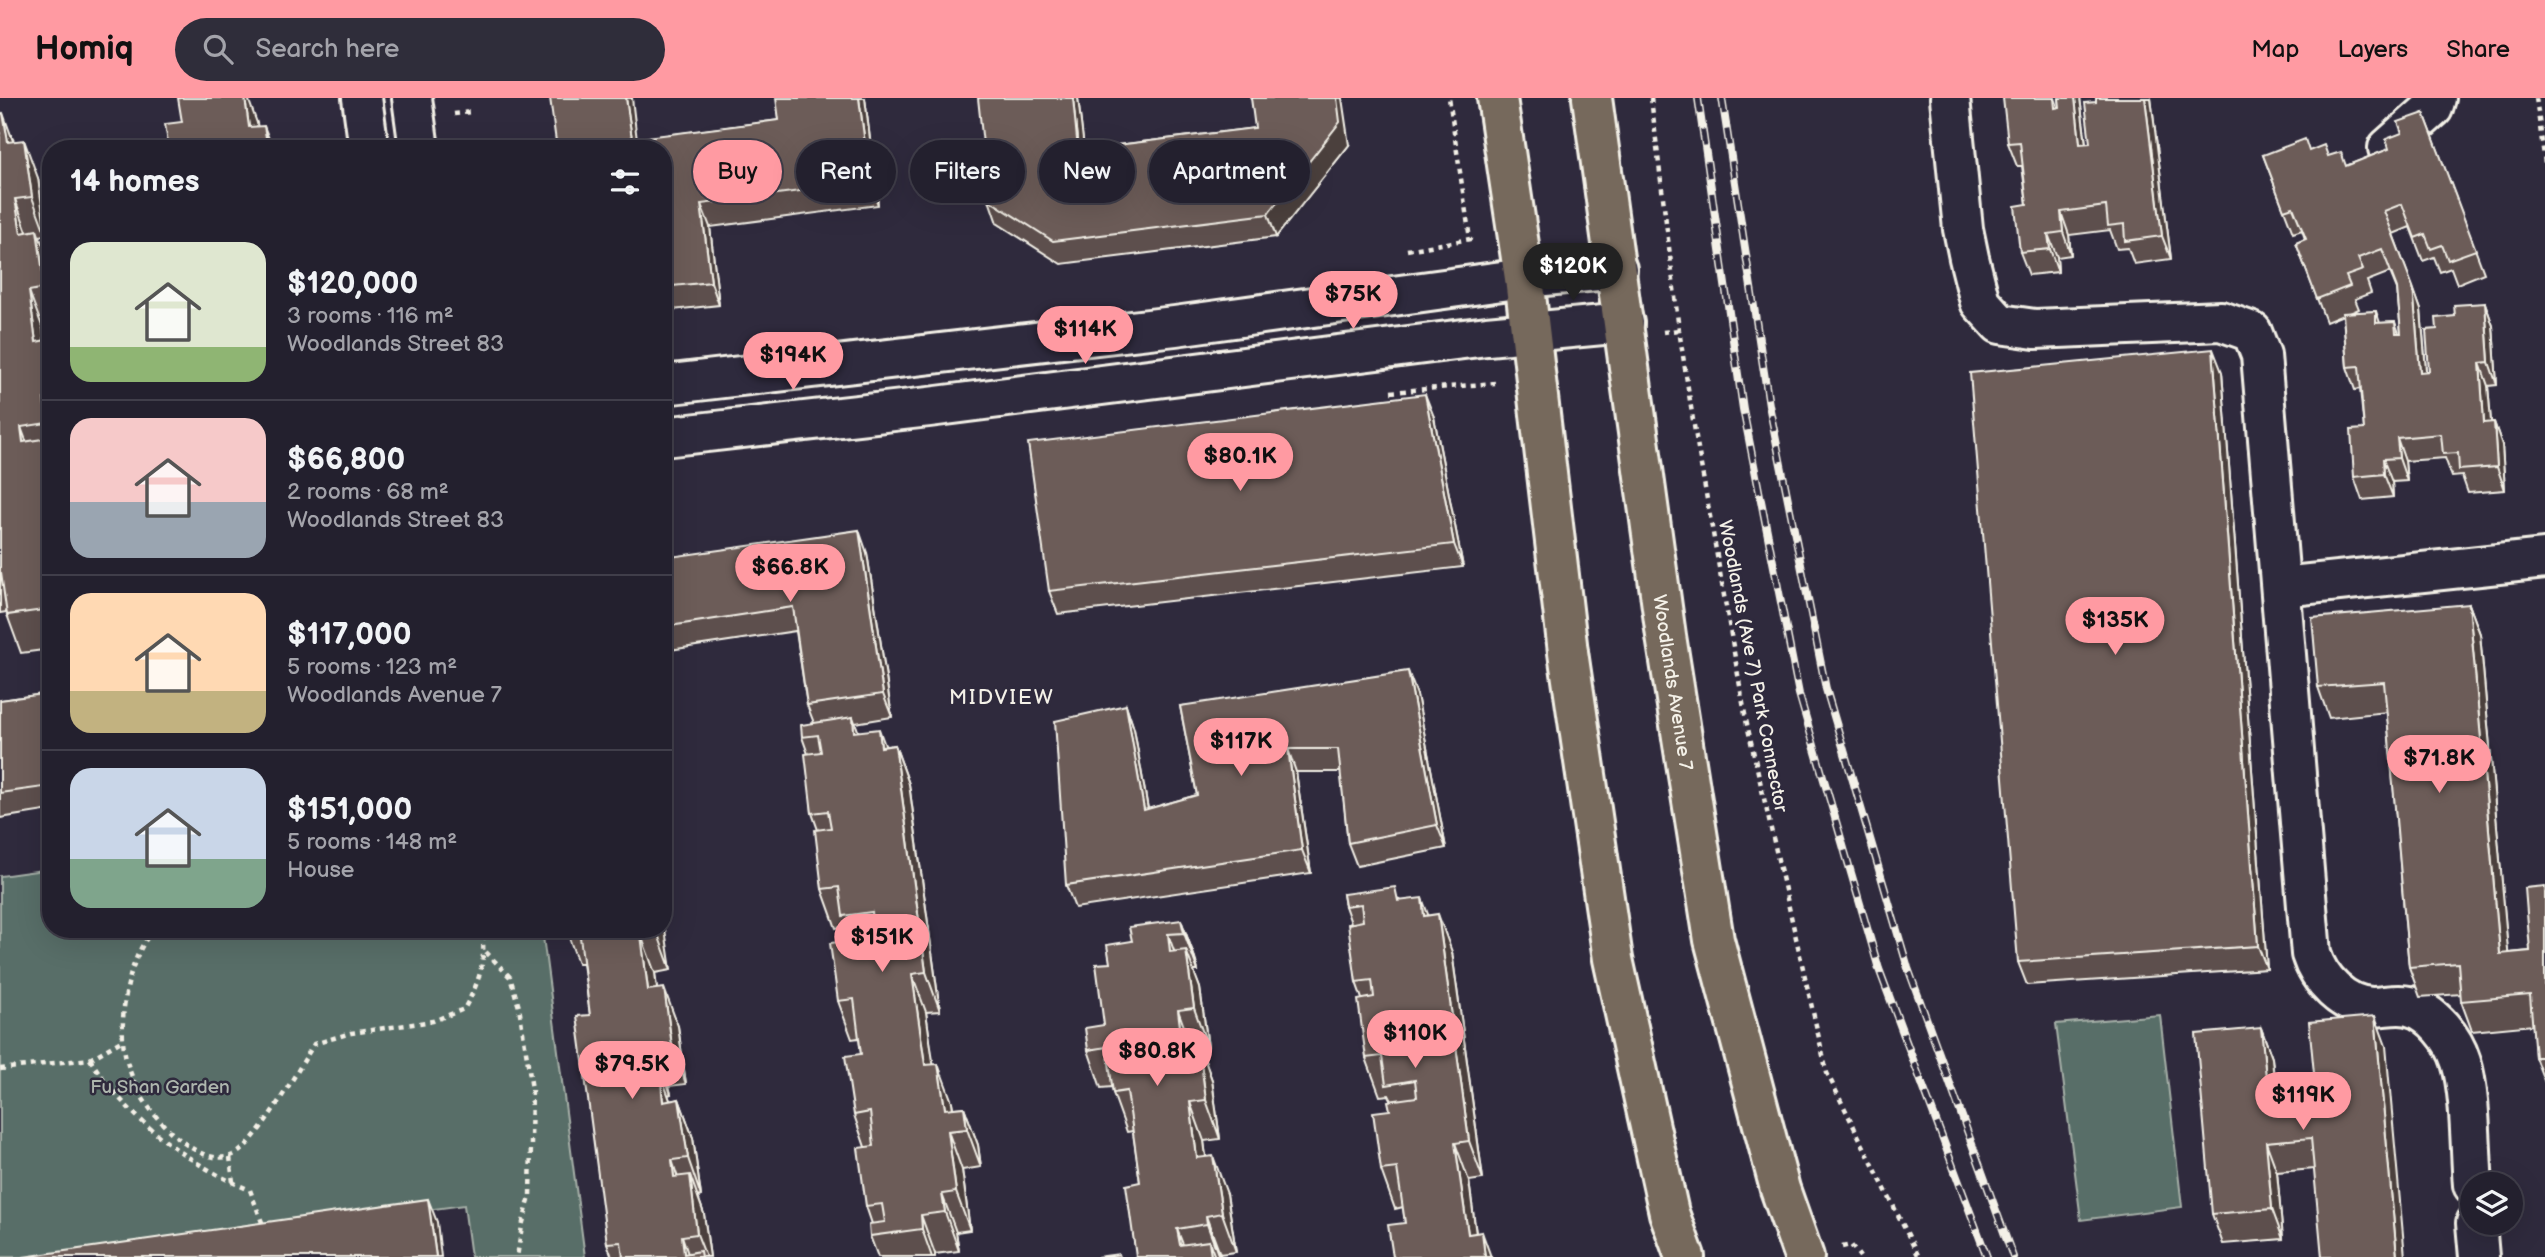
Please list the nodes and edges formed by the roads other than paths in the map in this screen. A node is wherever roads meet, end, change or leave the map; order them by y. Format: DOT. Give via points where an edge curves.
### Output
graph roads {
  1 [pos="362,98"];
  2 [pos="412,98"];
  3 [pos="1497,98"];
  4 [pos="1592,98"];
  5 [pos="1950,98"];
  6 [pos="2437,98"];
  7 [pos="368,140"];
  8 [pos="418,140"];
  9 [pos="2388,148"];
  10 [pos="1617,269"];
  11 [pos="1524,278"];
  12 [pos="1624,323"];
  13 [pos="1529,331"];
  14 [pos="922,356"];
  15 [pos="672,384"];
  16 [pos="929,407"];
  17 [pos="672,436"];
  18 [pos="2545,559"];
  19 [pos="2282,587"];
  20 [pos="2472,1172"];
  21 [pos="2477,1235"];
  22 [pos="1685,1257"];
  23 [pos="1804,1257"];
  24 [pos="2479,1257"];
  1 -- 7 [label="street"];
  2 -- 8 [label="street"];
  3 -- 11 [label="main road"];
  4 -- 10 [label="main road, Woodlands Avenue 7"];
  5 -- 19 [label="street" via="1969,258 1980,302 2000,324 2035,329 2221,321 2252,332 2261,355"];
  6 -- 9 [label="street" via="2433,108"];
  10 -- 11 [label="street"];
  10 -- 12 [label="main road, Woodlands Avenue 7"];
  11 -- 13 [label="main road"];
  11 -- 14 [label="street"];
  12 -- 13 [label="street"];
  12 -- 23 [label="main road, Woodlands Avenue 7" via="1666,636 1714,940 1780,1189"];
  13 -- 16 [label="street"];
  13 -- 22 [label="main road" via="1568,652 1613,959 1669,1213"];
  14 -- 15 [label="street"];
  14 -- 16 [label="street"];
  16 -- 17 [label="street"];
  18 -- 19 [label="street"];
  19 -- 20 [label="street" via="2315,967 2333,989 2355,1004 2417,1008 2448,1037 2465,1079"];
  21 -- 24 [label="street"];
}
